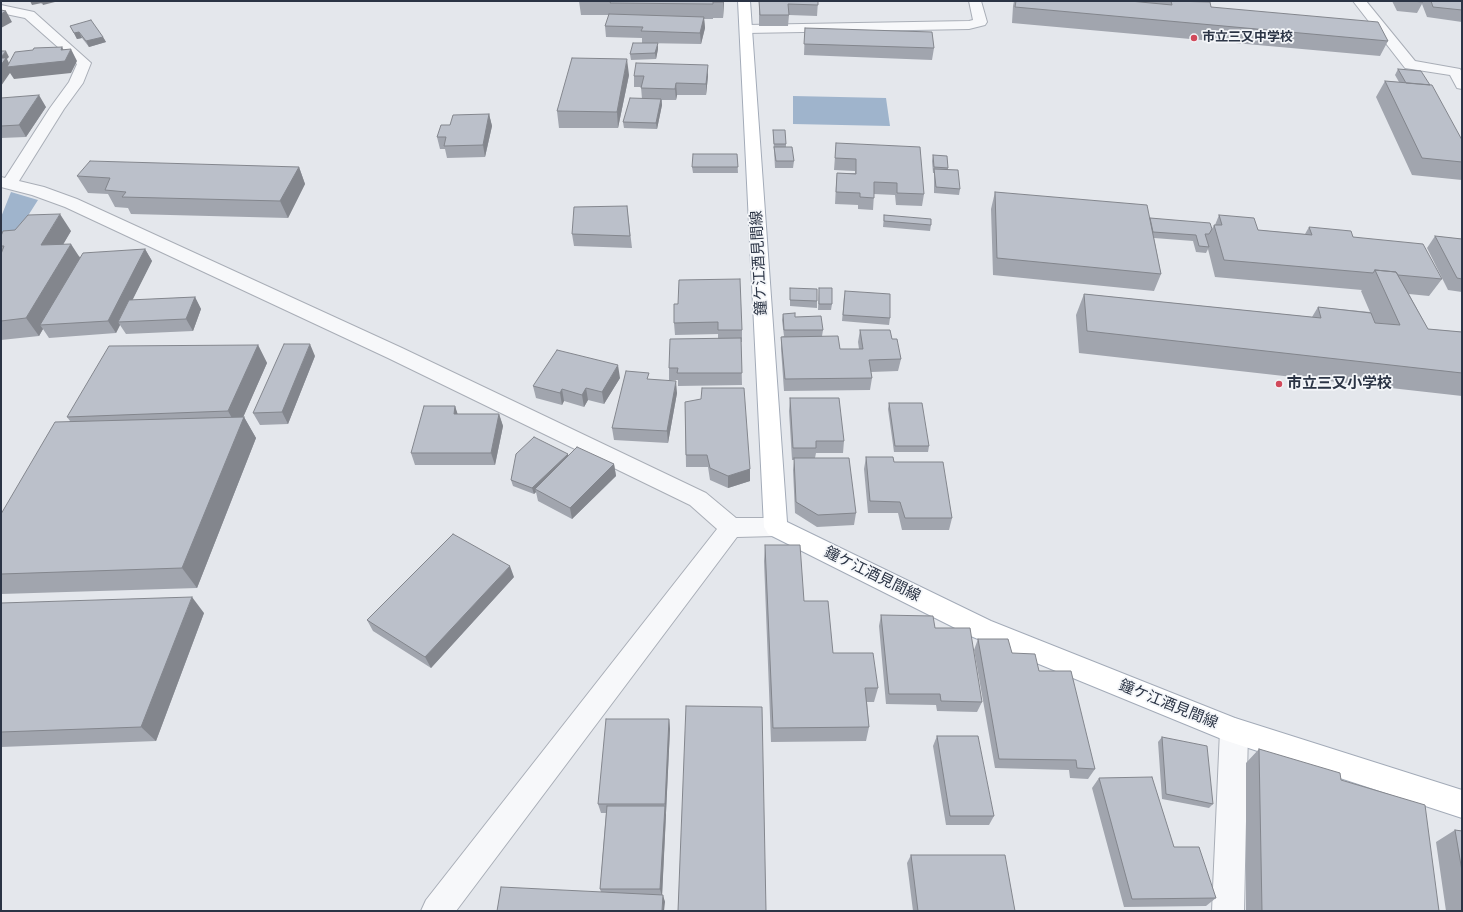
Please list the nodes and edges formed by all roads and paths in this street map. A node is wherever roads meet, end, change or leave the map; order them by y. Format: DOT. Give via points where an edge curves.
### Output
graph roads {
  1 [pos="744,1"];
  2 [pos="975,1"];
  3 [pos="1359,1"];
  4 [pos="1,9"];
  5 [pos="746,29"];
  6 [pos="1462,85"];
  7 [pos="6,183"];
  8 [pos="776,527"];
  9 [pos="731,528"];
  10 [pos="1234,731"];
  11 [pos="1462,804"];
  12 [pos="437,911"];
  13 [pos="1228,911"];
  1 -- 5 [label="main road, 鐘ケ江酒見間線"];
  2 -- 5 [label="street" via="980,22 969,25"];
  3 -- 6 [label="street" via="1410,65 1455,72"];
  4 -- 7 [label="street" via="29,14 84,63 76,83"];
  5 -- 8 [label="main road, 鐘ケ江酒見間線"];
  7 -- 9 [label="street" via="65,201 119,224 395,353 698,499"];
  8 -- 9 [label="street"];
  8 -- 10 [label="main road, 鐘ケ江酒見間線" via="982,629"];
  9 -- 12 [label="street"];
  10 -- 11 [label="main road, 鐘ケ江酒見間線"];
  10 -- 13 [label="street"];
}
